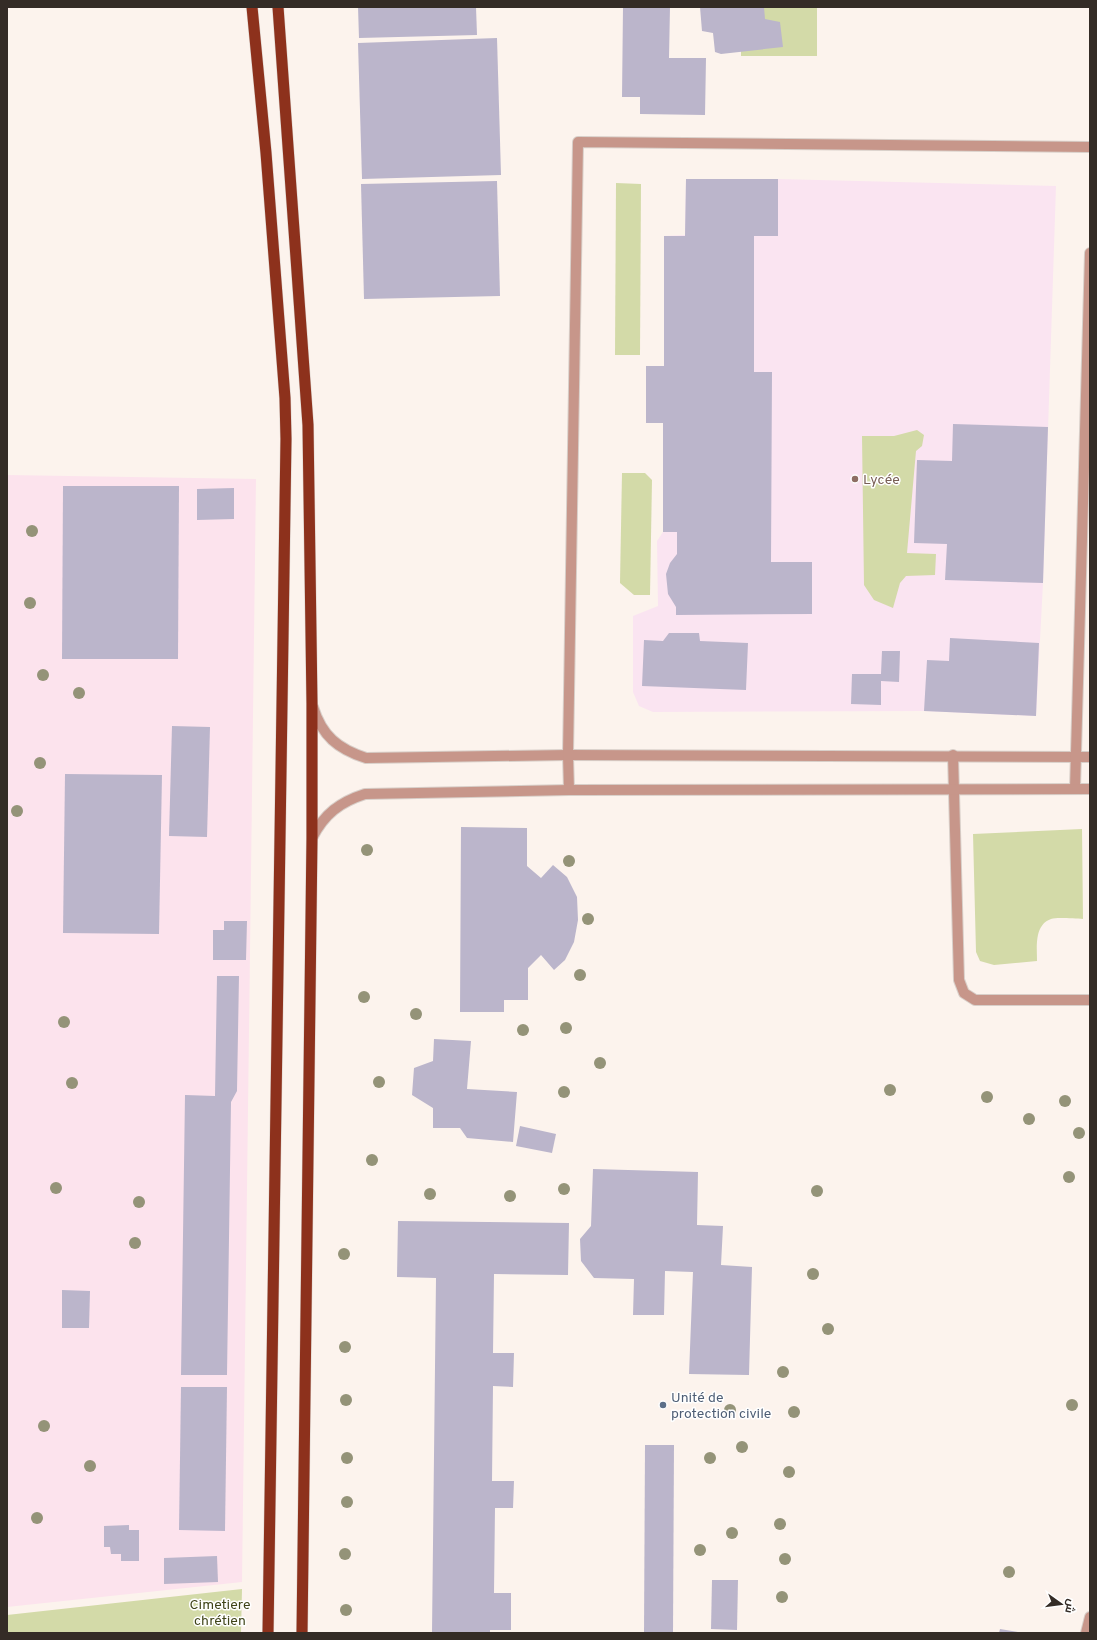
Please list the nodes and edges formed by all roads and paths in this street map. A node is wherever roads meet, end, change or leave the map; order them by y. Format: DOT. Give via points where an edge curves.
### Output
graph roads {
  1 [pos="252,7"];
  2 [pos="278,7"];
  3 [pos="1090,147"];
  4 [pos="1090,253"];
  5 [pos="312,703"];
  6 [pos="568,755"];
  7 [pos="953,755"];
  8 [pos="1075,757"];
  9 [pos="1090,757"];
  10 [pos="1075,789"];
  11 [pos="1090,789"];
  12 [pos="569,790"];
  13 [pos="953,790"];
  14 [pos="312,838"];
  15 [pos="1090,1000"];
  16 [pos="1090,1617"];
  17 [pos="268,1633"];
  18 [pos="302,1633"];
  19 [pos="1086,1633"];
  1 -- 17 [label="highway" via="266,153 286,439"];
  2 -- 5 [label="highway" via="308,425"];
  3 -- 6 [label="street" via="578,142"];
  4 -- 8 [label="street"];
  5 -- 6 [label="street" via="317,718 336,744 350,753 366,758"];
  5 -- 14 [label="highway"];
  6 -- 7 [label="street"];
  6 -- 12 [label="street"];
  7 -- 8 [label="street"];
  7 -- 13 [label="street"];
  8 -- 9 [label="street"];
  8 -- 10 [label="street"];
  10 -- 11 [label="street"];
  10 -- 13 [label="street"];
  12 -- 13 [label="street"];
  12 -- 14 [label="street" via="365,794 351,798 327,814"];
  13 -- 15 [label="street" via="959,980 964,993 975,1000"];
  14 -- 18 [label="highway"];
  16 -- 19 [label="street"];
}
